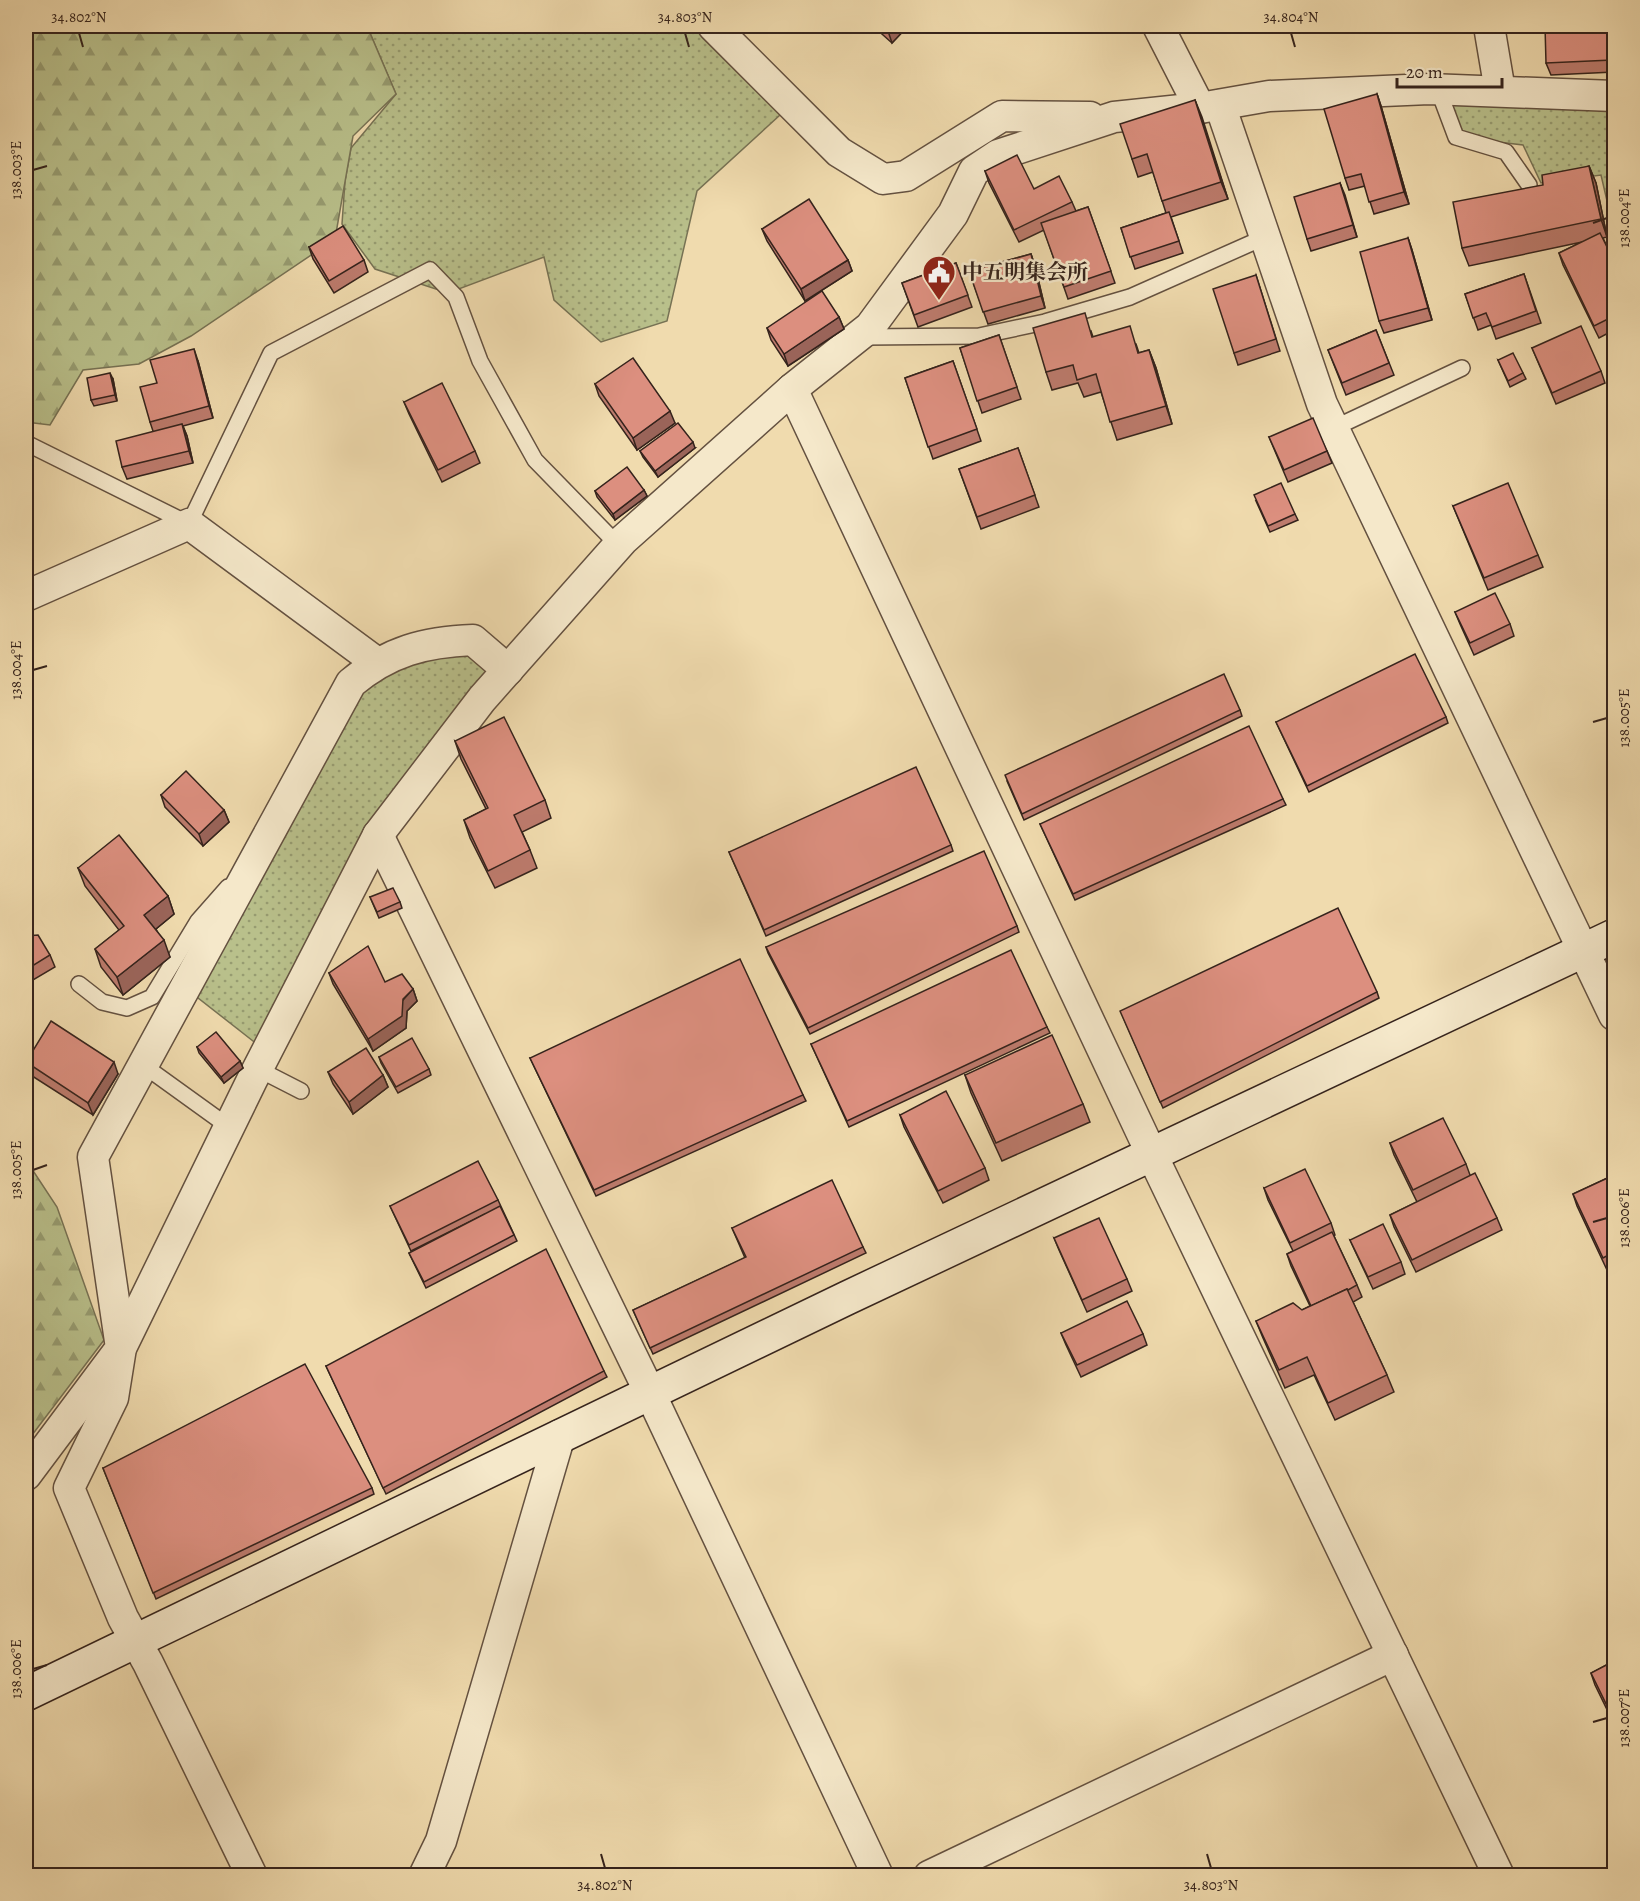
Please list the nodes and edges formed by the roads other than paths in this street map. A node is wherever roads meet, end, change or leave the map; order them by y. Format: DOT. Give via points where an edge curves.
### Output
graph roads {
  1 [pos="713,26"];
  2 [pos="1158,26"];
  3 [pos="1489,26"];
  4 [pos="1438,89"];
  5 [pos="1500,91"];
  6 [pos="1614,96"];
  7 [pos="1210,107"];
  8 [pos="1114,117"];
  9 [pos="1529,185"];
  10 [pos="1265,237"];
  11 [pos="858,337"];
  12 [pos="1462,368"];
  13 [pos="792,389"];
  14 [pos="1334,428"];
  15 [pos="26,443"];
  16 [pos="189,524"];
  17 [pos="618,545"];
  18 [pos="26,596"];
  19 [pos="376,663"];
  20 [pos="508,670"];
  21 [pos="378,835"];
  22 [pos="257,856"];
  23 [pos="1614,936"];
  24 [pos="1584,950"];
  25 [pos="80,984"];
  26 [pos="1614,1015"];
  27 [pos="143,1065"];
  28 [pos="258,1069"];
  29 [pos="301,1091"];
  30 [pos="229,1127"];
  31 [pos="1152,1155"];
  32 [pos="121,1348"];
  33 [pos="650,1393"];
  34 [pos="560,1435"];
  35 [pos="26,1475"];
  36 [pos="136,1640"];
  37 [pos="1393,1655"];
  38 [pos="26,1694"];
  39 [pos="252,1875"];
  40 [pos="424,1875"];
  41 [pos="878,1875"];
  42 [pos="929,1875"];
  43 [pos="1499,1875"];
  1 -- 8 [label="street" via="839,152 883,179 906,176 1002,116"];
  2 -- 7 [label="street"];
  3 -- 5 [label="street"];
  4 -- 5 [label="street"];
  4 -- 7 [label="street" via="1269,96"];
  4 -- 9 [label="lane" via="1456,137 1506,152"];
  5 -- 6 [label="street"];
  7 -- 8 [label="street"];
  7 -- 10 [label="street"];
  8 -- 11 [label="street" via="998,155 974,171 953,214 870,327"];
  10 -- 11 [label="lane" via="1130,297 1045,322 980,336"];
  10 -- 14 [label="street" via="1322,404"];
  11 -- 13 [label="street"];
  12 -- 14 [label="lane"];
  13 -- 17 [label="street"];
  13 -- 31 [label="street"];
  14 -- 24 [label="street"];
  15 -- 16 [label="lane"];
  16 -- 17 [label="lane" via="271,353 430,270 456,297 480,361 535,460"];
  16 -- 18 [label="street"];
  16 -- 19 [label="street"];
  17 -- 20 [label="street"];
  19 -- 20 [label="street" via="436,641 473,640"];
  19 -- 22 [label="street" via="351,683"];
  20 -- 21 [label="street"];
  21 -- 28 [label="street"];
  21 -- 33 [label="street"];
  22 -- 25 [label="lane" via="198,921 152,996 127,1008 102,1002"];
  22 -- 27 [label="street"];
  23 -- 24 [label="street"];
  24 -- 26 [label="street"];
  24 -- 31 [label="street"];
  27 -- 30 [label="lane"];
  27 -- 32 [label="street" via="93,1157"];
  28 -- 29 [label="lane"];
  28 -- 30 [label="street"];
  30 -- 32 [label="street"];
  31 -- 33 [label="street"];
  31 -- 37 [label="street"];
  32 -- 35 [label="street"];
  32 -- 36 [label="street" via="112,1398 69,1488 123,1618"];
  33 -- 34 [label="street"];
  33 -- 41 [label="street"];
  34 -- 36 [label="street"];
  34 -- 40 [label="street" via="441,1841"];
  36 -- 38 [label="street"];
  36 -- 39 [label="street"];
  37 -- 42 [label="street"];
  37 -- 43 [label="street"];
}
